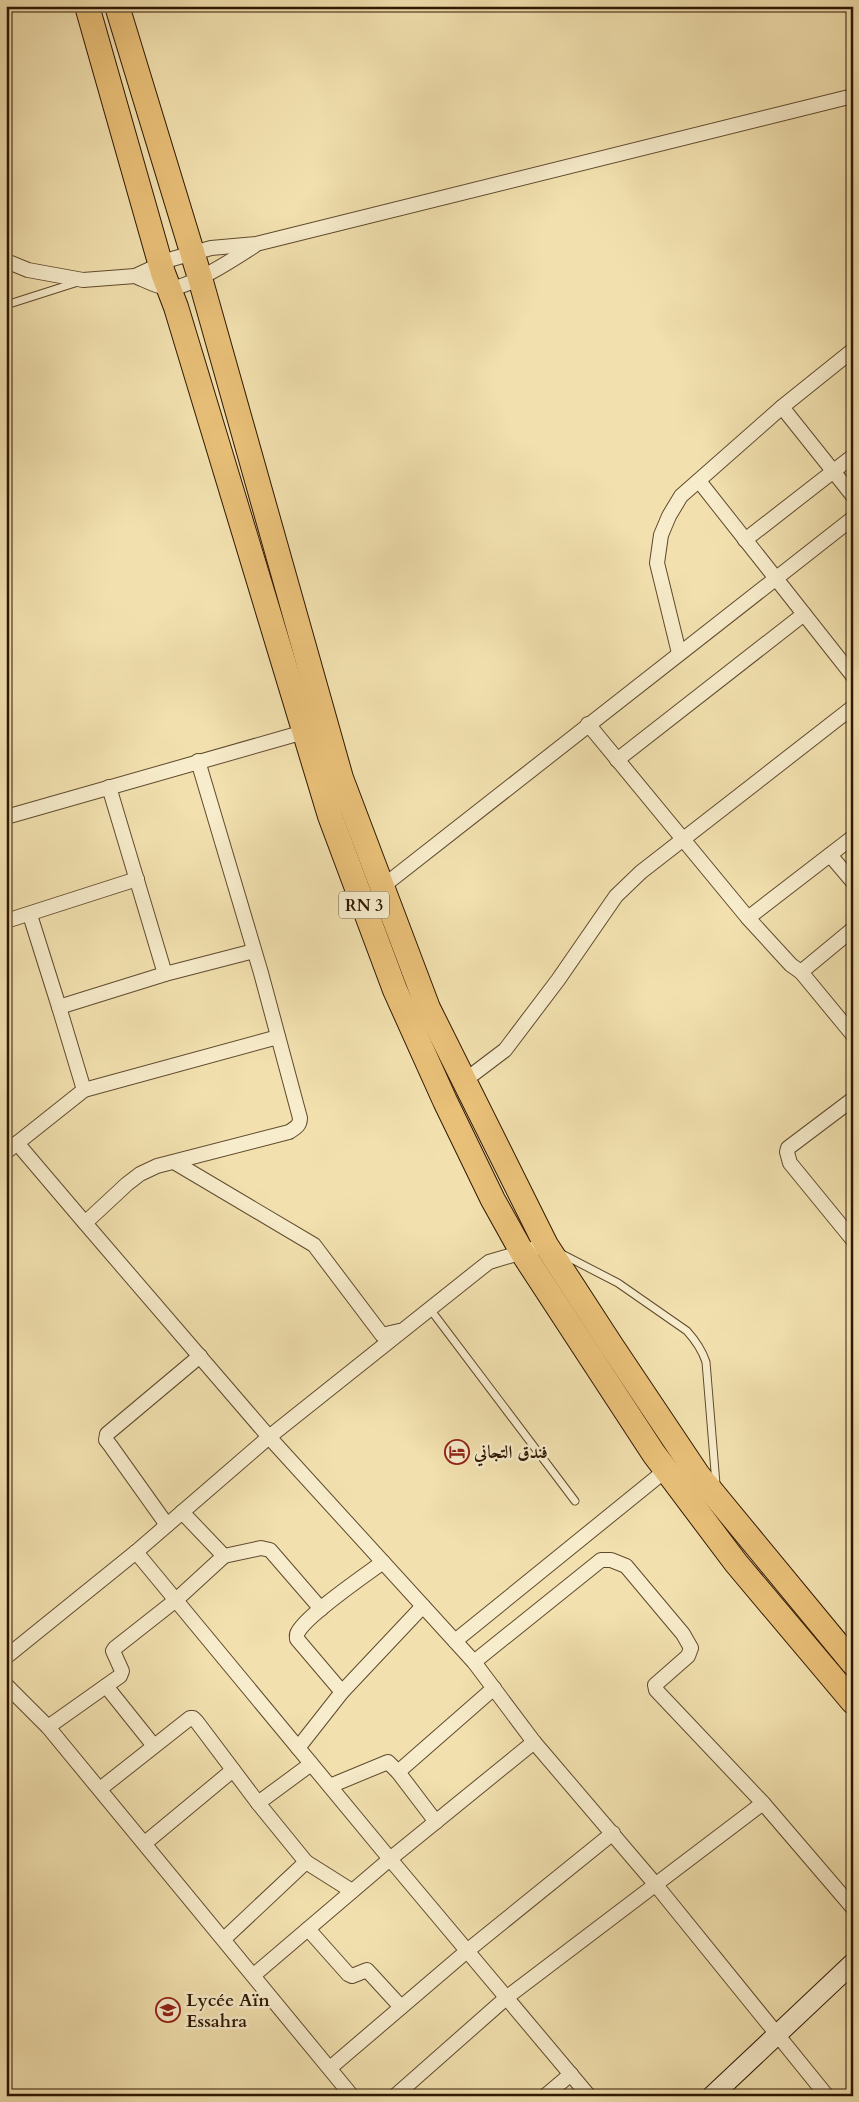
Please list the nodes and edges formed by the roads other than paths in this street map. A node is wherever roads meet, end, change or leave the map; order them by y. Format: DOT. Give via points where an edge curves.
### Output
graph roads {
  1 [pos="87,6"];
  2 [pos="117,6"];
  3 [pos="853,96"];
  4 [pos="256,244"];
  5 [pos="193,254"];
  6 [pos="6,261"];
  7 [pos="161,264"];
  8 [pos="135,276"];
  9 [pos="200,278"];
  10 [pos="83,280"];
  11 [pos="168,288"];
  12 [pos="6,305"];
  13 [pos="853,350"];
  14 [pos="782,407"];
  15 [pos="853,456"];
  16 [pos="834,471"];
  17 [pos="699,482"];
  18 [pos="853,496"];
  19 [pos="853,518"];
  20 [pos="744,540"];
  21 [pos="775,578"];
  22 [pos="804,614"];
  23 [pos="679,653"];
  24 [pos="853,676"];
  25 [pos="853,707"];
  26 [pos="588,724"];
  27 [pos="304,732"];
  28 [pos="617,760"];
  29 [pos="198,761"];
  30 [pos="109,787"];
  31 [pos="6,817"];
  32 [pos="853,837"];
  33 [pos="682,838"];
  34 [pos="830,855"];
  35 [pos="137,879"];
  36 [pos="853,882"];
  37 [pos="382,887"];
  38 [pos="30,914"];
  39 [pos="748,918"];
  40 [pos="6,921"];
  41 [pos="853,929"];
  42 [pos="254,951"];
  43 [pos="800,972"];
  44 [pos="165,974"];
  45 [pos="59,1006"];
  46 [pos="853,1036"];
  47 [pos="278,1037"];
  48 [pos="464,1081"];
  49 [pos="84,1090"];
  50 [pos="853,1099"];
  51 [pos="10,1146"];
  52 [pos="174,1162"];
  53 [pos="85,1222"];
  54 [pos="853,1240"];
  55 [pos="546,1245"];
  56 [pos="522,1252"];
  57 [pos="430,1309"];
  58 [pos="402,1331"];
  59 [pos="200,1356"];
  60 [pos="269,1437"];
  61 [pos="666,1470"];
  62 [pos="575,1500"];
  63 [pos="717,1500"];
  64 [pos="182,1512"];
  65 [pos="167,1525"];
  66 [pos="136,1552"];
  67 [pos="224,1556"];
  68 [pos="383,1562"];
  69 [pos="176,1600"];
  70 [pos="422,1606"];
  71 [pos="321,1609"];
  72 [pos="456,1642"];
  73 [pos="6,1657"];
  74 [pos="474,1662"];
  75 [pos="853,1664"];
  76 [pos="6,1685"];
  77 [pos="106,1686"];
  78 [pos="494,1688"];
  79 [pos="342,1692"];
  80 [pos="853,1702"];
  81 [pos="48,1727"];
  82 [pos="534,1742"];
  83 [pos="154,1746"];
  84 [pos="298,1748"];
  85 [pos="311,1764"];
  86 [pos="233,1770"];
  87 [pos="398,1772"];
  88 [pos="330,1786"];
  89 [pos="100,1789"];
  90 [pos="258,1803"];
  91 [pos="763,1803"];
  92 [pos="436,1822"];
  93 [pos="613,1833"];
  94 [pos="145,1843"];
  95 [pos="390,1859"];
  96 [pos="306,1862"];
  97 [pos="656,1885"];
  98 [pos="352,1891"];
  99 [pos="853,1908"];
  100 [pos="308,1928"];
  101 [pos="224,1939"];
  102 [pos="467,1951"];
  103 [pos="853,1963"];
  104 [pos="254,1975"];
  105 [pos="506,1998"];
  106 [pos="401,2007"];
  107 [pos="777,2036"];
  108 [pos="330,2068"];
  109 [pos="570,2074"];
  110 [pos="352,2096"];
  111 [pos="395,2096"];
  112 [pos="545,2096"];
  113 [pos="589,2096"];
  114 [pos="712,2096"];
  115 [pos="827,2096"];
  1 -- 7 [label="highway, RN 3"];
  2 -- 5 [label="highway, RN 3"];
  3 -- 4 [label="street"];
  4 -- 5 [label="street" via="211,248"];
  4 -- 9 [label="street"];
  5 -- 7 [label="street"];
  5 -- 9 [label="highway, RN 3"];
  6 -- 10 [label="street" via="28,270"];
  7 -- 8 [label="street"];
  7 -- 11 [label="highway, RN 3"];
  8 -- 10 [label="street"];
  8 -- 11 [label="street"];
  9 -- 11 [label="street"];
  9 -- 37 [label="highway, RN 3" via="341,778"];
  10 -- 12 [label="lane"];
  11 -- 27 [label="highway, RN 3"];
  13 -- 14 [label="street"];
  14 -- 16 [label="street"];
  14 -- 17 [label="street"];
  15 -- 16 [label="street"];
  16 -- 18 [label="street"];
  16 -- 20 [label="street"];
  17 -- 20 [label="street"];
  17 -- 23 [label="street" via="681,496 669,516 661,534 657,563"];
  19 -- 21 [label="street"];
  20 -- 21 [label="street"];
  21 -- 22 [label="street"];
  21 -- 23 [label="street"];
  22 -- 24 [label="street"];
  22 -- 28 [label="street"];
  23 -- 26 [label="street"];
  25 -- 33 [label="street"];
  26 -- 28 [label="street"];
  26 -- 37 [label="street"];
  27 -- 29 [label="street"];
  27 -- 56 [label="highway, RN 3" via="330,816 395,990 445,1101"];
  28 -- 33 [label="street"];
  29 -- 30 [label="street"];
  29 -- 42 [label="street"];
  30 -- 31 [label="street"];
  30 -- 35 [label="street"];
  32 -- 34 [label="street"];
  33 -- 39 [label="street"];
  33 -- 48 [label="street" via="616,896 505,1050"];
  34 -- 36 [label="street"];
  34 -- 39 [label="street"];
  35 -- 38 [label="street"];
  35 -- 44 [label="street"];
  37 -- 48 [label="highway, RN 3" via="428,1008"];
  38 -- 40 [label="street"];
  38 -- 45 [label="street"];
  39 -- 43 [label="street"];
  41 -- 43 [label="street"];
  42 -- 44 [label="street"];
  42 -- 47 [label="street"];
  43 -- 46 [label="street"];
  44 -- 45 [label="street"];
  45 -- 49 [label="street"];
  47 -- 49 [label="street"];
  47 -- 52 [label="street" via="300,1118 297,1127 289,1132"];
  48 -- 55 [label="highway, RN 3"];
  49 -- 51 [label="street"];
  50 -- 54 [label="street" via="787,1152 790,1162"];
  51 -- 53 [label="street"];
  52 -- 53 [label="street" via="140,1174"];
  52 -- 58 [label="street" via="314,1245 382,1335"];
  53 -- 59 [label="street"];
  55 -- 56 [label="street"];
  55 -- 63 [label="highway, RN 3"];
  55 -- 63 [label="lane" via="618,1283 696,1340 706,1362"];
  56 -- 57 [label="street" via="489,1262"];
  56 -- 61 [label="highway, RN 3"];
  57 -- 58 [label="street"];
  57 -- 62 [label="lane"];
  58 -- 60 [label="street"];
  59 -- 60 [label="street"];
  59 -- 65 [label="street" via="107,1434 106,1440"];
  60 -- 64 [label="street"];
  60 -- 68 [label="street"];
  61 -- 72 [label="street"];
  61 -- 80 [label="highway, RN 3" via="736,1563"];
  63 -- 75 [label="highway, RN 3"];
  64 -- 65 [label="street"];
  64 -- 67 [label="street"];
  65 -- 66 [label="street"];
  66 -- 69 [label="street"];
  66 -- 73 [label="street"];
  67 -- 69 [label="street"];
  67 -- 71 [label="street" via="261,1548 270,1550"];
  68 -- 70 [label="street"];
  68 -- 71 [label="street"];
  69 -- 77 [label="street" via="115,1648 121,1674"];
  69 -- 84 [label="street"];
  70 -- 72 [label="street"];
  70 -- 79 [label="street"];
  71 -- 79 [label="street" via="296,1635"];
  72 -- 74 [label="street"];
  74 -- 78 [label="street"];
  74 -- 91 [label="street" via="601,1560 626,1566 691,1648 688,1656 655,1685 656,1690"];
  76 -- 81 [label="street"];
  77 -- 81 [label="street"];
  77 -- 83 [label="street"];
  78 -- 82 [label="street"];
  78 -- 87 [label="street"];
  79 -- 84 [label="street"];
  81 -- 89 [label="street"];
  82 -- 92 [label="street"];
  82 -- 93 [label="street"];
  83 -- 86 [label="street" via="193,1718"];
  83 -- 89 [label="street"];
  84 -- 85 [label="street"];
  85 -- 88 [label="street"];
  85 -- 90 [label="street"];
  86 -- 90 [label="street"];
  86 -- 94 [label="street"];
  87 -- 88 [label="street" via="385,1762"];
  87 -- 92 [label="street"];
  88 -- 95 [label="street"];
  89 -- 94 [label="street"];
  90 -- 96 [label="street"];
  91 -- 97 [label="street"];
  91 -- 99 [label="street"];
  92 -- 95 [label="street"];
  93 -- 97 [label="street"];
  93 -- 102 [label="street"];
  94 -- 101 [label="street"];
  95 -- 98 [label="street"];
  95 -- 102 [label="street"];
  96 -- 98 [label="street"];
  96 -- 101 [label="street"];
  97 -- 105 [label="street"];
  97 -- 107 [label="street"];
  98 -- 100 [label="street"];
  100 -- 104 [label="street"];
  100 -- 106 [label="street" via="349,1975 367,1970"];
  101 -- 104 [label="street"];
  102 -- 105 [label="street"];
  102 -- 106 [label="street"];
  103 -- 107 [label="street"];
  104 -- 108 [label="street"];
  105 -- 109 [label="street"];
  105 -- 111 [label="street"];
  106 -- 108 [label="street"];
  107 -- 114 [label="street"];
  107 -- 115 [label="street"];
  108 -- 110 [label="street"];
  109 -- 112 [label="street"];
  109 -- 113 [label="street"];
}
